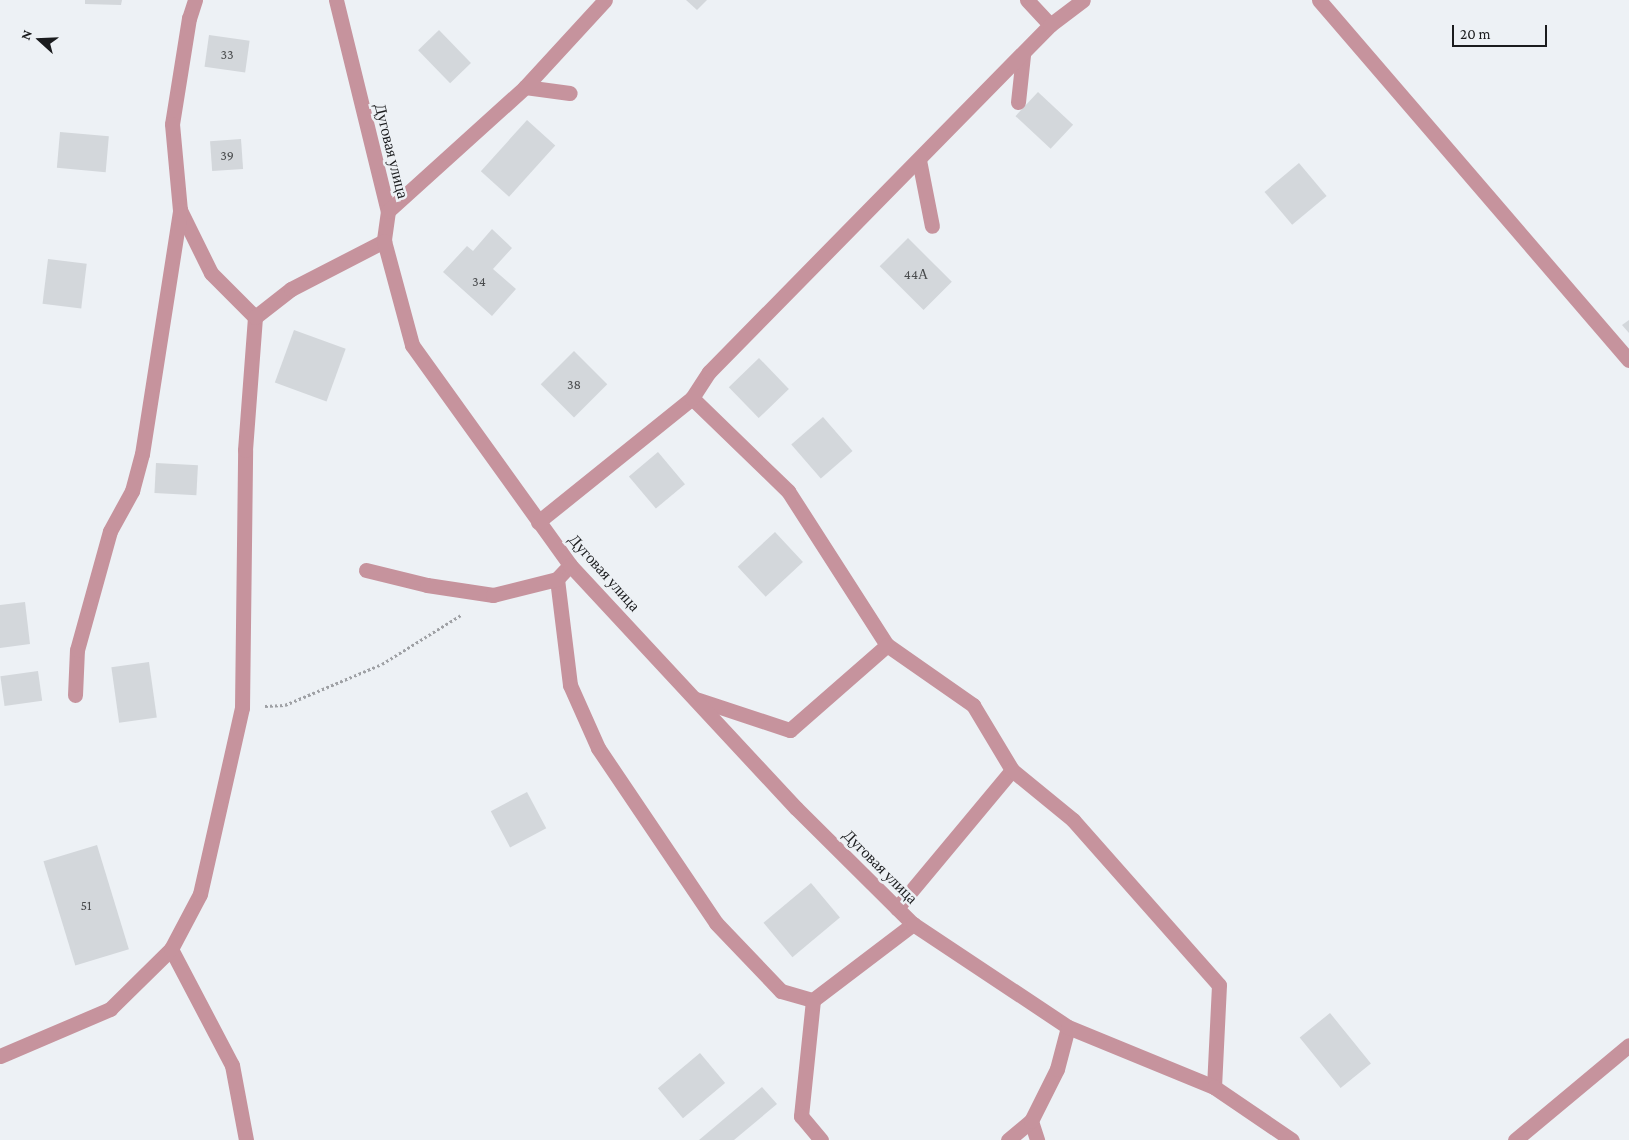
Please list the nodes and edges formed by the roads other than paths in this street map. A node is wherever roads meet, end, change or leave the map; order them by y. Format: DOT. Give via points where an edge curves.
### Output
graph roads {
  1 [pos="195,0"];
  2 [pos="336,0"];
  3 [pos="605,0"];
  4 [pos="1027,0"];
  5 [pos="1082,0"];
  6 [pos="1318,0"];
  7 [pos="1050,25"];
  8 [pos="1023,55"];
  9 [pos="525,88"];
  10 [pos="570,93"];
  11 [pos="1018,102"];
  12 [pos="919,160"];
  13 [pos="180,210"];
  14 [pos="388,211"];
  15 [pos="932,226"];
  16 [pos="384,241"];
  17 [pos="255,317"];
  18 [pos="1629,360"];
  19 [pos="692,398"];
  20 [pos="538,522"];
  21 [pos="570,565"];
  22 [pos="366,570"];
  23 [pos="557,579"];
  24 [pos="887,645"];
  25 [pos="75,695"];
  26 [pos="696,699"];
  27 [pos="1012,770"];
  28 [pos="897,908"];
  29 [pos="913,924"];
  30 [pos="171,949"];
  31 [pos="813,1000"];
  32 [pos="1068,1027"];
  33 [pos="1629,1045"];
  34 [pos="0,1056"];
  35 [pos="1214,1088"];
  36 [pos="1031,1121"];
  37 [pos="246,1140"];
  38 [pos="821,1140"];
  39 [pos="1008,1140"];
  40 [pos="1037,1140"];
  41 [pos="1292,1140"];
  42 [pos="1515,1140"];
  1 -- 13 [label="street" via="189,18 172,124"];
  2 -- 14 [label="street, Дуговая улица"];
  3 -- 9 [label="street"];
  4 -- 7 [label="street"];
  5 -- 7 [label="street"];
  6 -- 18 [label="street"];
  7 -- 8 [label="street"];
  8 -- 11 [label="street"];
  8 -- 12 [label="street"];
  9 -- 10 [label="street"];
  9 -- 14 [label="street"];
  12 -- 15 [label="street"];
  12 -- 19 [label="street" via="709,372"];
  13 -- 17 [label="street" via="211,273"];
  13 -- 25 [label="street" via="142,454 132,491 110,531 77,650"];
  14 -- 16 [label="street, Дуговая улица"];
  16 -- 17 [label="street" via="292,289"];
  16 -- 20 [label="street, Дуговая улица" via="412,345"];
  17 -- 30 [label="street" via="245,450 242,708 200,894"];
  19 -- 20 [label="street"];
  19 -- 24 [label="street" via="788,491"];
  20 -- 21 [label="street, Дуговая улица"];
  21 -- 23 [label="street"];
  21 -- 26 [label="street, Дуговая улица"];
  22 -- 23 [label="street" via="427,585 493,595"];
  23 -- 31 [label="street" via="570,685 598,748 716,923 780,992"];
  24 -- 26 [label="street" via="790,730"];
  24 -- 27 [label="street" via="973,705"];
  26 -- 28 [label="street, Дуговая улица" via="796,808"];
  27 -- 28 [label="street"];
  27 -- 35 [label="street" via="1073,820 1219,985"];
  28 -- 29 [label="street, Дуговая улица"];
  29 -- 31 [label="street"];
  29 -- 32 [label="street, Дуговая улица"];
  30 -- 34 [label="street" via="110,1009"];
  30 -- 37 [label="street" via="232,1065"];
  31 -- 38 [label="street" via="801,1116"];
  32 -- 35 [label="street, Дуговая улица"];
  32 -- 36 [label="street" via="1057,1069"];
  33 -- 42 [label="street"];
  35 -- 41 [label="street, Дуговая улица"];
  36 -- 39 [label="street"];
  36 -- 40 [label="street"];
}
